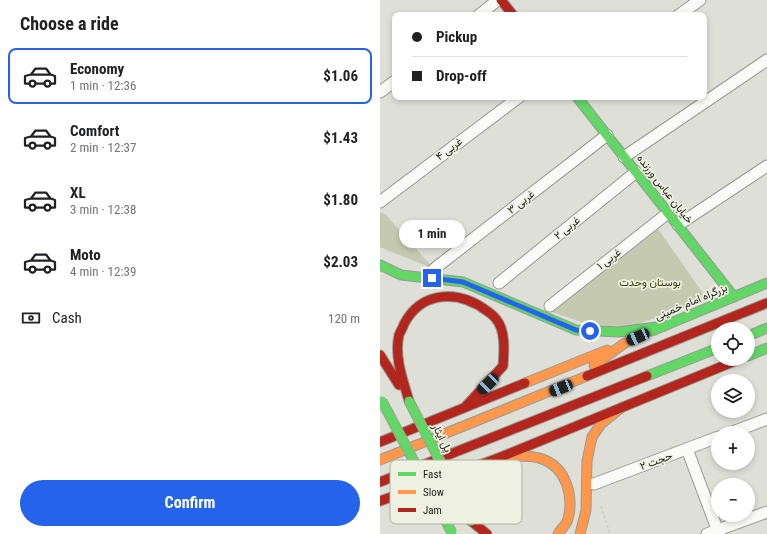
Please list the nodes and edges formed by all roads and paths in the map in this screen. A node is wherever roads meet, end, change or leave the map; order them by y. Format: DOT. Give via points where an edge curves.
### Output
graph roads {
  1 [pos="498,0"];
  2 [pos="501,0"];
  3 [pos="700,0"];
  4 [pos="483,12"];
  5 [pos="511,12"];
  6 [pos="683,12"];
  7 [pos="767,60"];
  8 [pos="392,83"];
  9 [pos="380,92"];
  10 [pos="514,100"];
  11 [pos="579,100"];
  12 [pos="607,135"];
  13 [pos="624,157"];
  14 [pos="767,166"];
  15 [pos="636,172"];
  16 [pos="380,202"];
  17 [pos="668,213"];
  18 [pos="678,225"];
  19 [pos="380,264"];
  20 [pos="434,269"];
  21 [pos="498,283"];
  22 [pos="767,283"];
  23 [pos="734,297"];
  24 [pos="767,303"];
  25 [pos="550,306"];
  26 [pos="664,326"];
  27 [pos="767,328"];
  28 [pos="755,333"];
  29 [pos="625,343"];
  30 [pos="767,348"];
  31 [pos="711,351"];
  32 [pos="755,353"];
  33 [pos="380,355"];
  34 [pos="723,366"];
  35 [pos="561,388"];
  36 [pos="381,399"];
  37 [pos="409,401"];
  38 [pos="466,406"];
  39 [pos="622,407"];
  40 [pos="767,419"];
  41 [pos="748,426"];
  42 [pos="711,440"];
  43 [pos="380,442"];
  44 [pos="687,449"];
  45 [pos="496,459"];
  46 [pos="381,460"];
  47 [pos="413,460"];
  48 [pos="435,460"];
  49 [pos="439,460"];
  50 [pos="493,460"];
  51 [pos="390,478"];
  52 [pos="380,482"];
  53 [pos="594,484"];
  54 [pos="390,497"];
  55 [pos="380,501"];
  56 [pos="601,505"];
  57 [pos="767,512"];
  58 [pos="447,524"];
  59 [pos="472,524"];
  60 [pos="475,524"];
  61 [pos="714,533"];
  62 [pos="452,534"];
  63 [pos="477,534"];
  64 [pos="487,534"];
  65 [pos="558,534"];
  66 [pos="580,534"];
  67 [pos="610,534"];
  1 -- 4 [label="street"];
  2 -- 5 [label="main road"];
  3 -- 6 [label="street"];
  7 -- 13 [label="street"];
  8 -- 9 [label="street"];
  10 -- 16 [label="street, غربی ۴"];
  11 -- 12 [label="main road, خیابان عباس ورزنده"];
  12 -- 13 [label="main road, خیابان عباس ورزنده"];
  12 -- 20 [label="street, غربی ۳"];
  13 -- 15 [label="main road, خیابان عباس ورزنده"];
  14 -- 18 [label="street"];
  15 -- 17 [label="main road, خیابان عباس ورزنده"];
  15 -- 21 [label="street, غربی ۲"];
  17 -- 18 [label="main road, خیابان عباس ورزنده"];
  17 -- 25 [label="street, غربی ۱"];
  18 -- 23 [label="main road, خیابان عباس ورزنده"];
  19 -- 26 [label="main road" via="401,275 463,282 576,330 619,332"];
  22 -- 23 [label="main road, بزرگراه امام خمینی"];
  23 -- 26 [label="main road, بزرگراه امام خمینی"];
  24 -- 35 [label="main road"];
  26 -- 29 [label="main road, بزرگراه امام خمینی"];
  27 -- 28 [label="main road"];
  29 -- 35 [label="main road"];
  29 -- 38 [label="main road, بزرگراه امام خمینی"];
  30 -- 32 [label="main road"];
  31 -- 48 [label="main road"];
  33 -- 37 [label="main road, پل ایثار"];
  34 -- 39 [label="main road"];
  35 -- 46 [label="main road"];
  36 -- 47 [label="main road, bridge"];
  37 -- 38 [label="main road" via="398,368 399,335 408,318 420,304 434,297 461,297 475,302 496,318 504,341 502,366"];
  37 -- 49 [label="main road, پل ایثار, bridge"];
  38 -- 43 [label="main road, بزرگراه امام خمینی"];
  39 -- 45 [label="main road"];
  39 -- 66 [label="main road" via="603,422 592,436 587,506"];
  40 -- 41 [label="street"];
  42 -- 44 [label="street, حجت ۲"];
  44 -- 53 [label="street, حجت ۲"];
  44 -- 61 [label="street"];
  45 -- 50 [label="main road"];
  45 -- 65 [label="main road" via="520,456 543,459 562,473 571,496 568,520"];
  51 -- 52 [label="main road"];
  54 -- 55 [label="main road"];
  56 -- 67 [label="path"];
  57 -- 61 [label="street"];
  58 -- 62 [label="main road, bridge"];
  59 -- 63 [label="main road, پل ایثار"];
  60 -- 64 [label="main road"];
}
